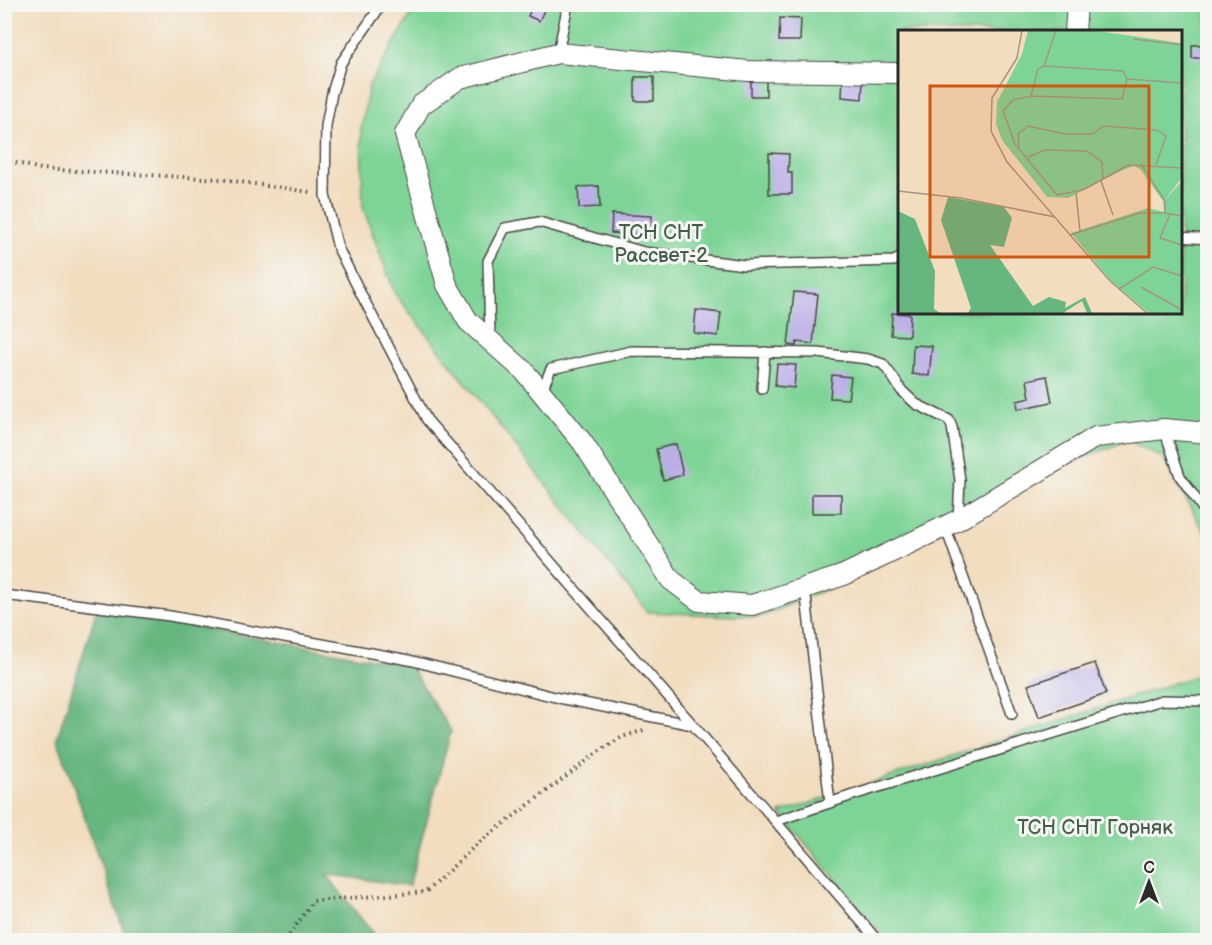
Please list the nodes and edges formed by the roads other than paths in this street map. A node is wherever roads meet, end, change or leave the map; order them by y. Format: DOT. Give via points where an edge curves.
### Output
graph roads {
  1 [pos="382,4"];
  2 [pos="568,4"];
  3 [pos="1077,4"];
  4 [pos="1075,30"];
  5 [pos="558,53"];
  6 [pos="898,74"];
  7 [pos="1182,237"];
  8 [pos="1208,239"];
  9 [pos="898,259"];
  10 [pos="490,341"];
  11 [pos="765,352"];
  12 [pos="762,389"];
  13 [pos="541,392"];
  14 [pos="1164,429"];
  15 [pos="1208,433"];
  16 [pos="1208,516"];
  17 [pos="952,523"];
  18 [pos="806,588"];
  19 [pos="4,595"];
  20 [pos="1208,701"];
  21 [pos="1012,714"];
  22 [pos="693,725"];
  23 [pos="830,803"];
  24 [pos="776,821"];
  25 [pos="877,940"];
  1 -- 22 [label="lane" via="341,63 326,126 325,195 338,248 427,420"];
  2 -- 5 [label="lane"];
  3 -- 4 [label="street"];
  5 -- 6 [label="street" via="748,71"];
  5 -- 10 [label="street" via="460,78 421,105 405,134 447,285 468,321"];
  7 -- 8 [label="lane"];
  9 -- 10 [label="lane" via="744,266 644,252 539,222 505,228 488,261"];
  10 -- 13 [label="street"];
  11 -- 12 [label="lane"];
  11 -- 13 [label="lane" via="632,351 551,369"];
  11 -- 17 [label="lane" via="818,353 882,364 916,404 949,420 960,480"];
  13 -- 18 [label="street" via="584,443 671,580 699,601 752,605"];
  14 -- 15 [label="street"];
  14 -- 16 [label="lane" via="1180,476"];
  14 -- 17 [label="street" via="1095,437"];
  17 -- 18 [label="street" via="844,575"];
  17 -- 21 [label="lane"];
  18 -- 23 [label="lane"];
  19 -- 22 [label="lane" via="170,616 409,660 559,698"];
  20 -- 23 [label="lane" via="1162,700"];
  22 -- 24 [label="lane"];
  23 -- 24 [label="lane"];
  24 -- 25 [label="lane"];
}
